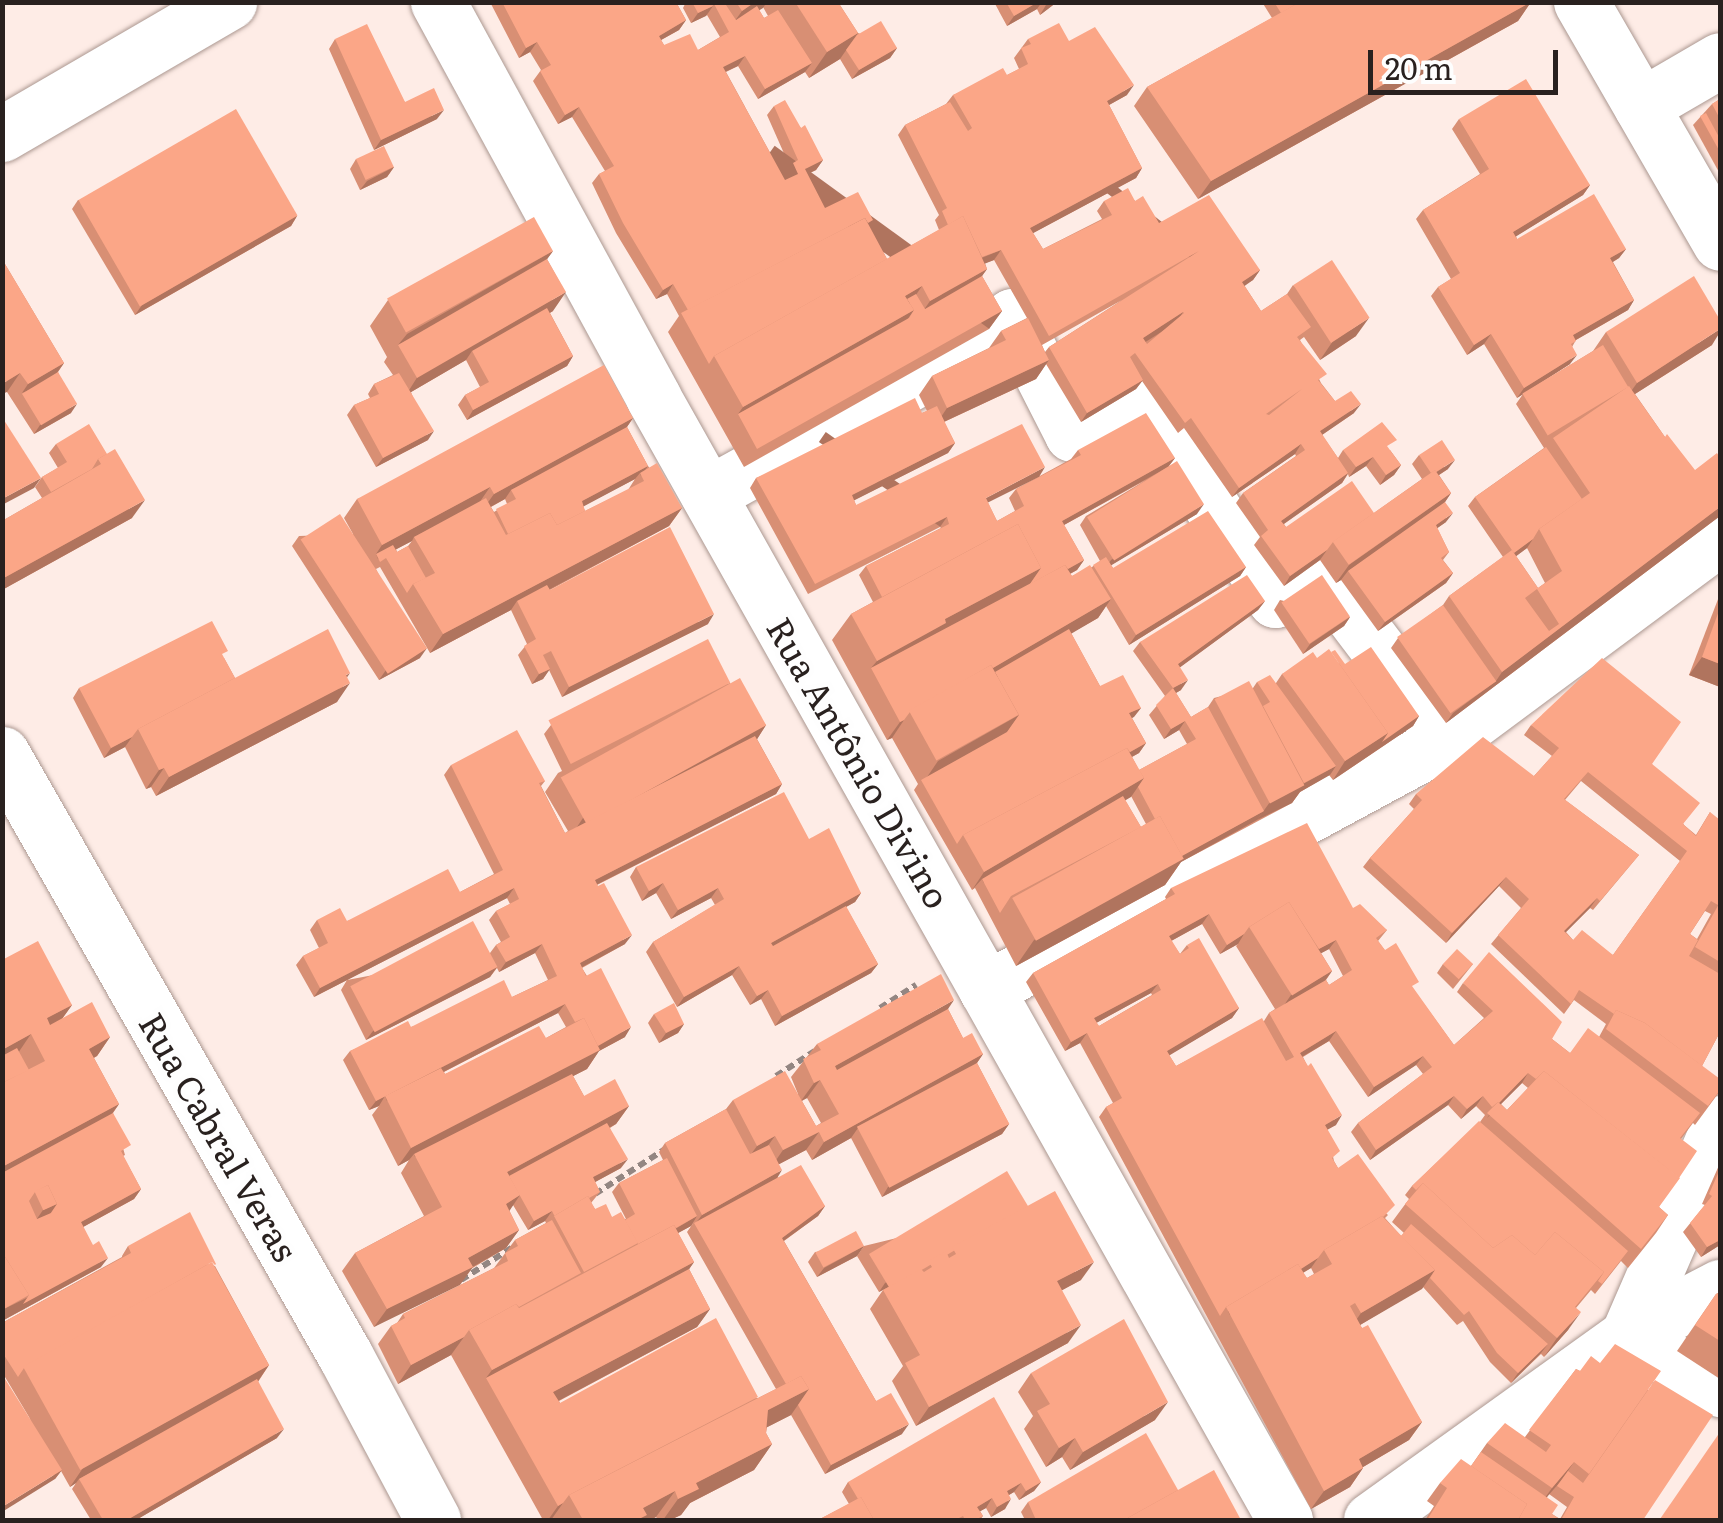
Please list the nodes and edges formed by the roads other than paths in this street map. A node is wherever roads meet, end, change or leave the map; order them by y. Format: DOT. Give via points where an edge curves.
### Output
graph roads {
  1 [pos="229,2"];
  2 [pos="438,2"];
  3 [pos="1580,2"];
  4 [pos="1720,60"];
  5 [pos="1640,106"];
  6 [pos="2,134"];
  7 [pos="1720,243"];
  8 [pos="708,494"];
  9 [pos="1720,538"];
  10 [pos="1447,740"];
  11 [pos="2,754"];
  12 [pos="977,970"];
  13 [pos="1720,1124"];
  14 [pos="1720,1287"];
  15 [pos="1628,1334"];
  16 [pos="1720,1389"];
  17 [pos="433,1520"];
  18 [pos="1285,1520"];
  19 [pos="1370,1520"];
  1 -- 6 [label="street"];
  2 -- 8 [label="street, Rua Antônio Divino"];
  3 -- 5 [label="street"];
  4 -- 5 [label="street"];
  5 -- 7 [label="street"];
  8 -- 10 [label="street" via="966,352 1012,316 1072,434 1142,404 1275,600 1318,570"];
  8 -- 12 [label="street, Rua Antônio Divino"];
  9 -- 10 [label="street"];
  10 -- 12 [label="street"];
  11 -- 17 [label="street, Rua Cabral Veras"];
  12 -- 18 [label="street, Rua Antônio Divino"];
  13 -- 15 [label="street"];
  14 -- 15 [label="street"];
  15 -- 16 [label="street"];
  15 -- 19 [label="street"];
}
